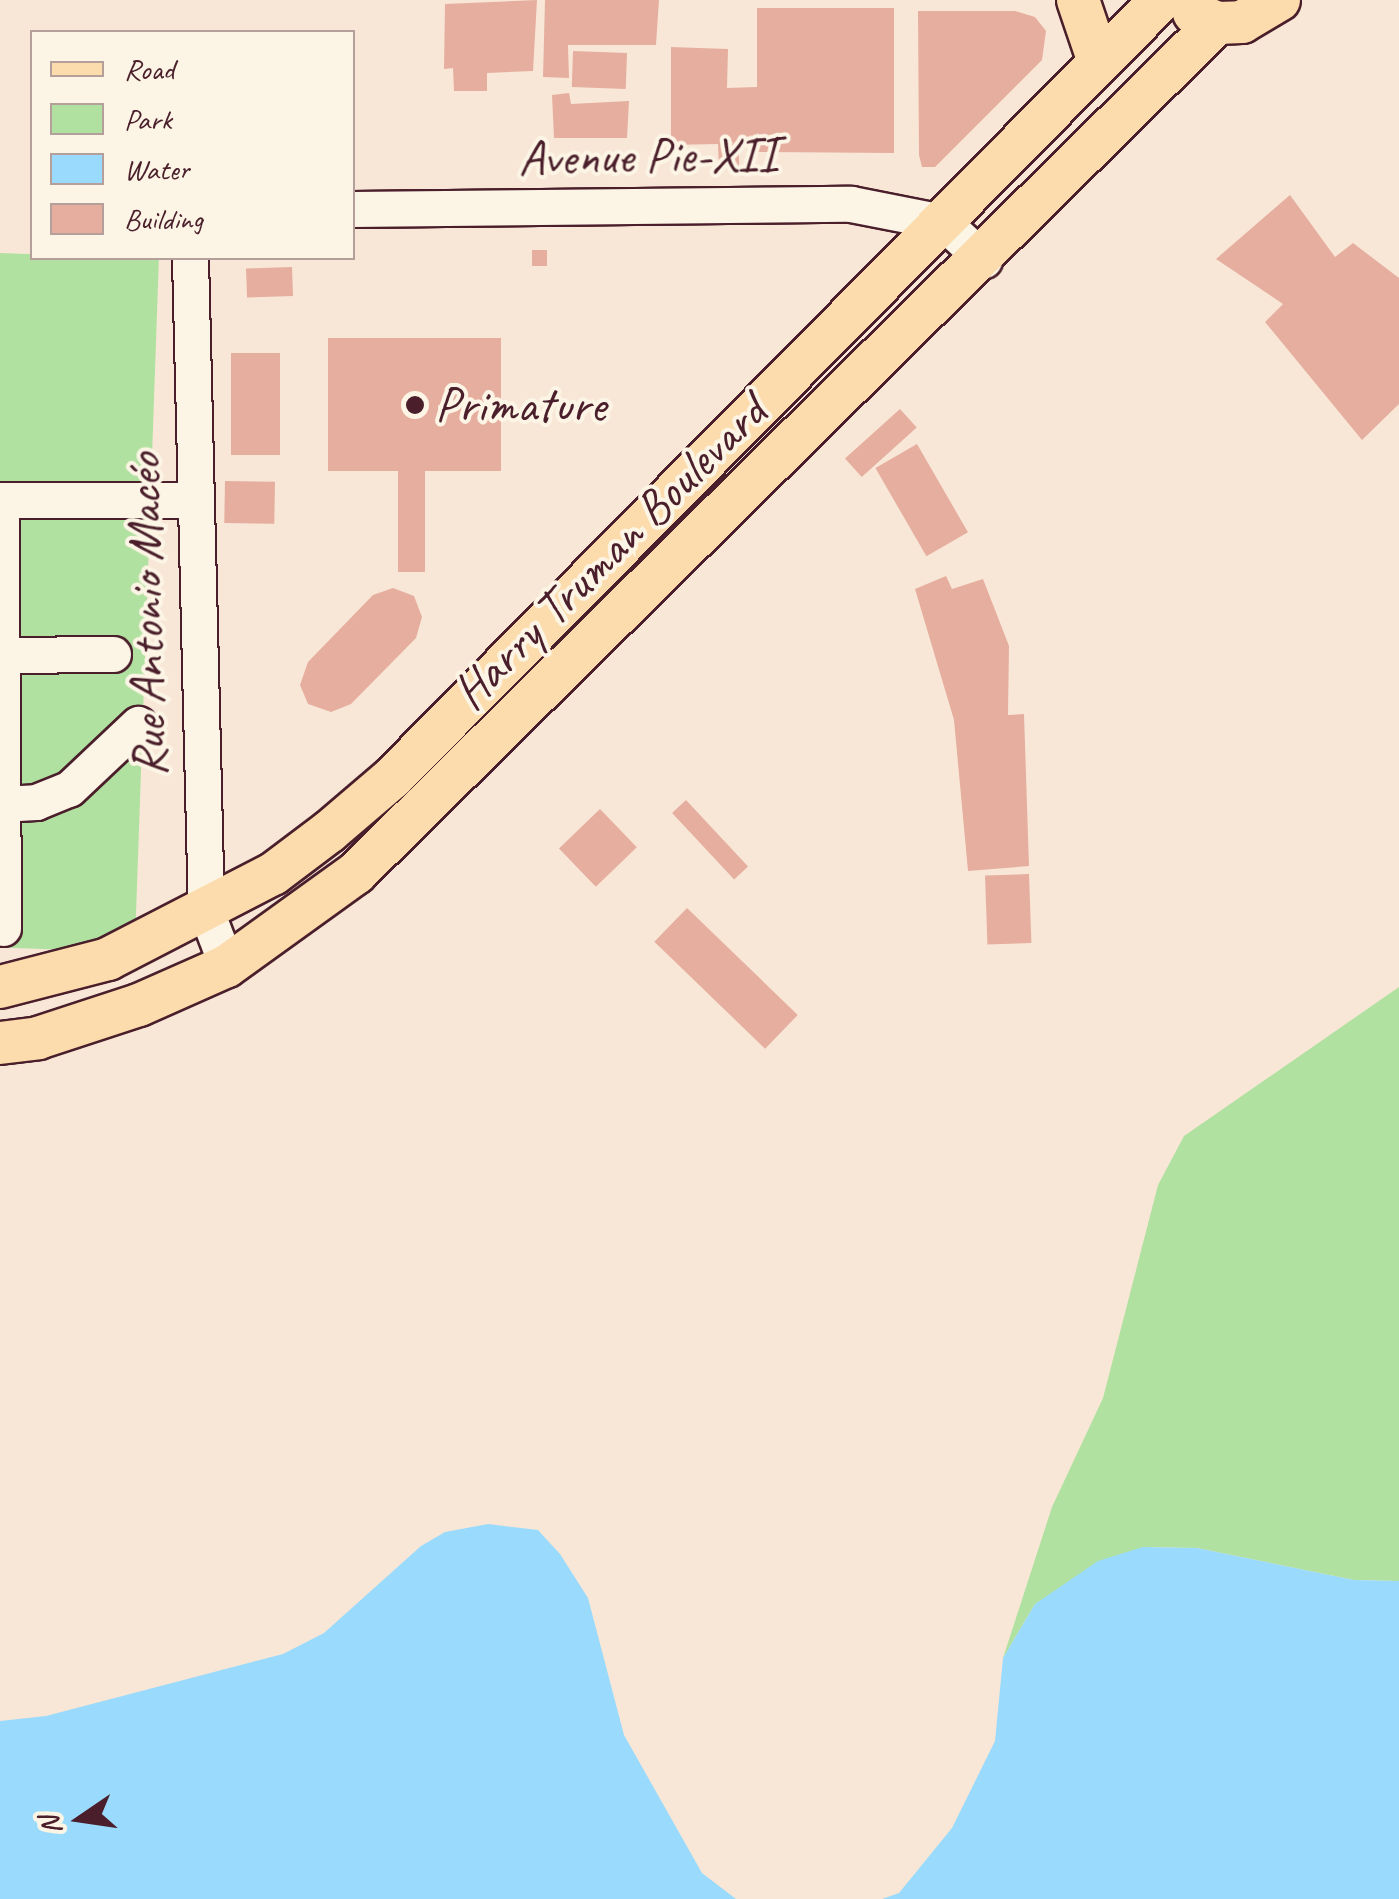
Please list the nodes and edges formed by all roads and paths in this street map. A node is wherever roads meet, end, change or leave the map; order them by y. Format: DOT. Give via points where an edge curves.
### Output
graph roads {
  1 [pos="1078,0"];
  2 [pos="1161,0"];
  3 [pos="1179,0"];
  4 [pos="1279,0"];
  5 [pos="1217,23"];
  6 [pos="1099,62"];
  7 [pos="355,209"];
  8 [pos="943,222"];
  9 [pos="190,260"];
  10 [pos="984,260"];
  11 [pos="193,500"];
  12 [pos="113,654"];
  13 [pos="1,655"];
  14 [pos="138,724"];
  15 [pos="1,805"];
  16 [pos="206,911"];
  17 [pos="3,928"];
  18 [pos="227,966"];
  19 [pos="0,987"];
  20 [pos="0,1043"];
  1 -- 6 [label="main road"];
  2 -- 6 [label="main road, Harry Truman Boulevard"];
  3 -- 5 [label="main road"];
  4 -- 5 [label="main road" via="1242,22"];
  5 -- 10 [label="main road, Harry Truman Boulevard"];
  6 -- 8 [label="main road, Harry Truman Boulevard"];
  7 -- 8 [label="street, Avenue Pie-XII" via="851,204"];
  8 -- 10 [label="street"];
  8 -- 16 [label="main road, Harry Truman Boulevard" via="392,778 273,874"];
  9 -- 11 [label="street, Rue Antonio Macéo"];
  10 -- 18 [label="main road, Harry Truman Boulevard" via="422,813 296,920"];
  11 -- 13 [label="street" via="1,500"];
  11 -- 16 [label="street, Rue Antonio Macéo"];
  12 -- 13 [label="street"];
  13 -- 15 [label="street"];
  14 -- 15 [label="street" via="69,789"];
  15 -- 17 [label="street"];
  16 -- 18 [label="street, Rue Antonio Macéo"];
  16 -- 19 [label="main road, Harry Truman Boulevard" via="108,959"];
  18 -- 20 [label="main road, Harry Truman Boulevard" via="139,1005 38,1038"];
}
